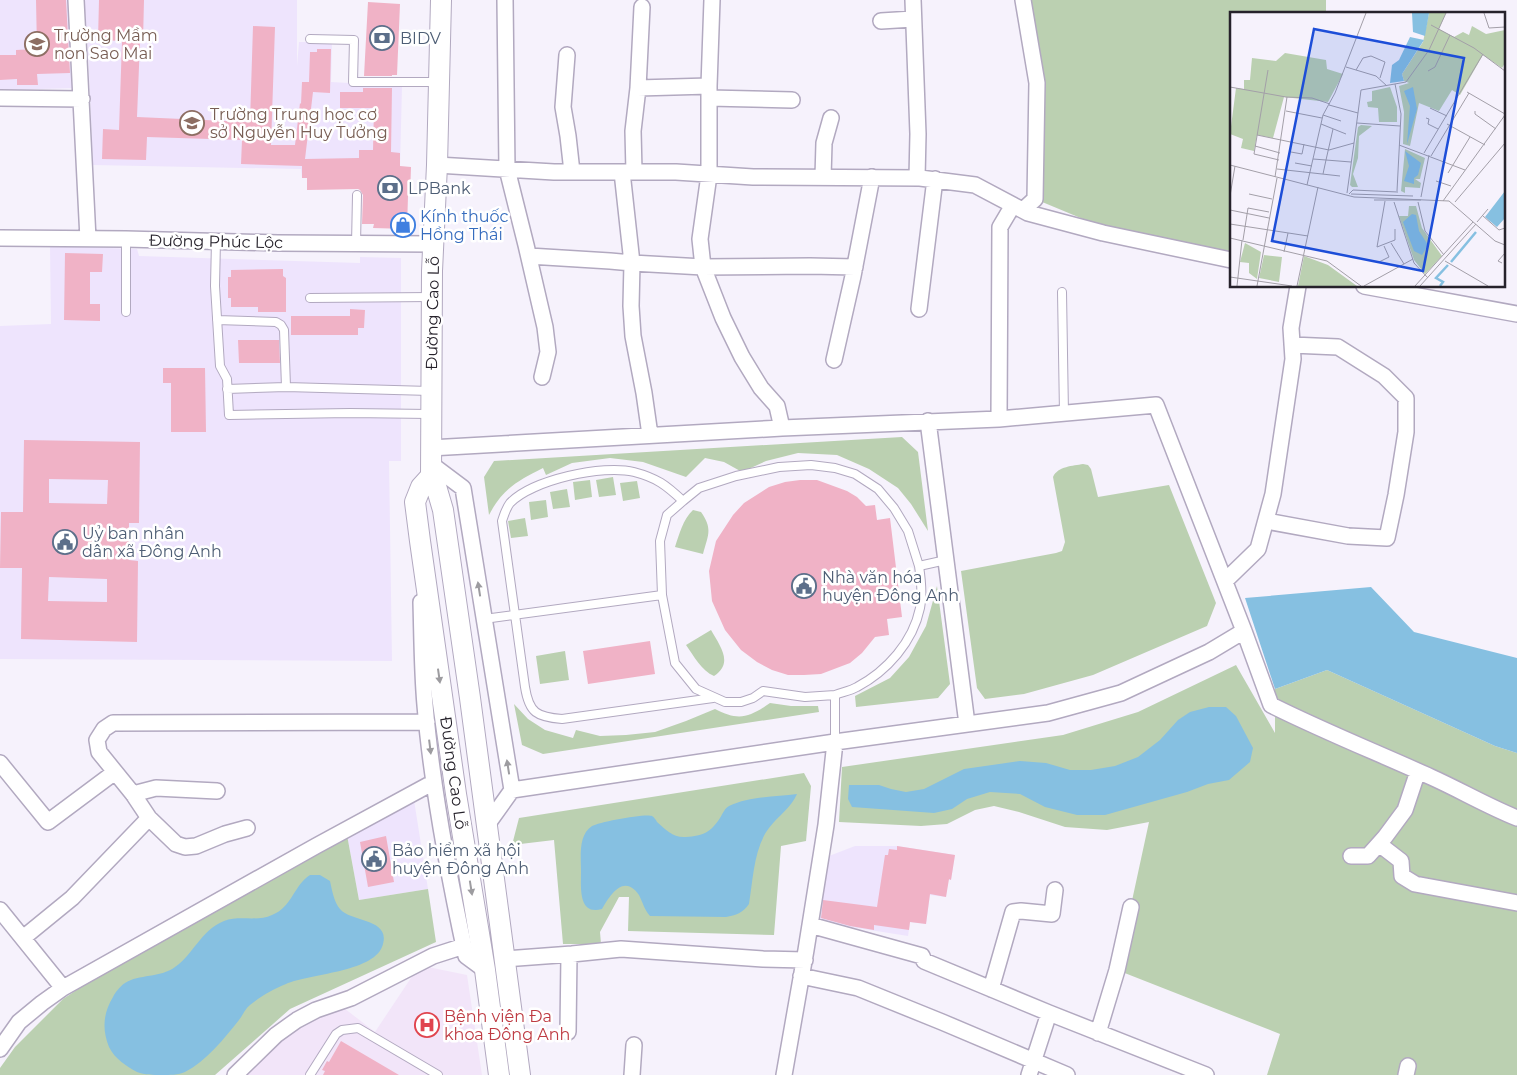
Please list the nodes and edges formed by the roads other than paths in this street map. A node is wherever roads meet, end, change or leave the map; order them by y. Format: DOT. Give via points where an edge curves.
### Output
graph roads {
  1 [pos="76,0"];
  2 [pos="441,0"];
  3 [pos="505,0"];
  4 [pos="712,0"];
  5 [pos="913,0"];
  6 [pos="1023,0"];
  7 [pos="642,7"];
  8 [pos="913,19"];
  9 [pos="881,21"];
  10 [pos="310,40"];
  11 [pos="567,55"];
  12 [pos="438,82"];
  13 [pos="638,88"];
  14 [pos="709,92"];
  15 [pos="0,98"];
  16 [pos="82,99"];
  17 [pos="792,100"];
  18 [pos="831,118"];
  19 [pos="437,165"];
  20 [pos="507,169"];
  21 [pos="572,172"];
  22 [pos="628,172"];
  23 [pos="709,174"];
  24 [pos="823,177"];
  25 [pos="872,177"];
  26 [pos="917,178"];
  27 [pos="935,179"];
  28 [pos="357,195"];
  29 [pos="1018,208"];
  30 [pos="0,238"];
  31 [pos="88,239"];
  32 [pos="126,239"];
  33 [pos="216,242"];
  34 [pos="356,244"];
  35 [pos="433,244"];
  36 [pos="529,256"];
  37 [pos="1230,260"];
  38 [pos="632,263"];
  39 [pos="703,267"];
  40 [pos="854,267"];
  41 [pos="1298,288"];
  42 [pos="1375,288"];
  43 [pos="1062,292"];
  44 [pos="432,297"];
  45 [pos="310,298"];
  46 [pos="919,309"];
  47 [pos="126,312"];
  48 [pos="1517,314"];
  49 [pos="217,320"];
  50 [pos="1292,345"];
  51 [pos="834,360"];
  52 [pos="542,377"];
  53 [pos="286,387"];
  54 [pos="227,389"];
  55 [pos="431,391"];
  56 [pos="430,414"];
  57 [pos="1064,414"];
  58 [pos="999,419"];
  59 [pos="928,421"];
  60 [pos="782,428"];
  61 [pos="650,435"];
  62 [pos="431,463"];
  63 [pos="683,501"];
  64 [pos="1266,521"];
  65 [pos="420,541"];
  66 [pos="946,560"];
  67 [pos="919,566"];
  68 [pos="1225,581"];
  69 [pos="662,595"];
  70 [pos="515,615"];
  71 [pos="484,619"];
  72 [pos="1244,631"];
  73 [pos="835,694"];
  74 [pos="713,698"];
  75 [pos="427,722"];
  76 [pos="967,724"];
  77 [pos="835,742"];
  78 [pos="0,763"];
  79 [pos="1418,771"];
  80 [pos="115,772"];
  81 [pos="434,782"];
  82 [pos="512,790"];
  83 [pos="217,791"];
  84 [pos="133,794"];
  85 [pos="149,818"];
  86 [pos="1517,818"];
  87 [pos="487,825"];
  88 [pos="247,828"];
  89 [pos="1379,844"];
  90 [pos="455,849"];
  91 [pos="1351,856"];
  92 [pos="1055,890"];
  93 [pos="1517,903"];
  94 [pos="1131,907"];
  95 [pos="0,910"];
  96 [pos="810,925"];
  97 [pos="22,938"];
  98 [pos="464,946"];
  99 [pos="569,955"];
  100 [pos="504,959"];
  101 [pos="804,960"];
  102 [pos="485,970"];
  103 [pos="801,976"];
  104 [pos="63,988"];
  105 [pos="991,989"];
  106 [pos="1050,1014"];
  107 [pos="568,1032"];
  108 [pos="1098,1033"];
  109 [pos="634,1045"];
  110 [pos="0,1049"];
  111 [pos="1031,1068"];
  112 [pos="235,1075"];
  113 [pos="310,1075"];
  114 [pos="438,1075"];
  115 [pos="499,1075"];
  116 [pos="520,1075"];
  117 [pos="632,1075"];
  118 [pos="784,1075"];
  119 [pos="1067,1075"];
  120 [pos="1206,1075"];
  1 -- 16 [label="street"];
  2 -- 12 [label="main road, Đường Cao Lỗ"];
  3 -- 20 [label="street"];
  4 -- 14 [label="street"];
  5 -- 8 [label="street"];
  6 -- 29 [label="street" via="1037,83 1035,199"];
  7 -- 13 [label="street"];
  8 -- 9 [label="street"];
  8 -- 26 [label="street"];
  10 -- 12 [label="lane" via="354,40 352,82"];
  11 -- 21 [label="street" via="562,107"];
  12 -- 19 [label="main road, Đường Cao Lỗ"];
  13 -- 14 [label="street"];
  13 -- 22 [label="street"];
  14 -- 17 [label="street"];
  14 -- 23 [label="street"];
  15 -- 16 [label="street"];
  16 -- 31 [label="street"];
  18 -- 24 [label="street" via="824,144"];
  19 -- 20 [label="street"];
  19 -- 35 [label="main road, Đường Cao Lỗ"];
  20 -- 21 [label="street"];
  20 -- 36 [label="street"];
  21 -- 22 [label="street"];
  22 -- 23 [label="street"];
  22 -- 38 [label="street"];
  23 -- 24 [label="street"];
  23 -- 39 [label="street" via="700,239"];
  24 -- 25 [label="street"];
  25 -- 26 [label="street"];
  25 -- 40 [label="street"];
  26 -- 27 [label="street"];
  27 -- 29 [label="street" via="975,185"];
  27 -- 46 [label="street"];
  28 -- 34 [label="lane"];
  29 -- 37 [label="street" via="1103,233"];
  29 -- 58 [label="street" via="1000,228"];
  30 -- 31 [label="street, Đường Phúc Lộc"];
  31 -- 32 [label="street, Đường Phúc Lộc"];
  32 -- 33 [label="street, Đường Phúc Lộc"];
  32 -- 47 [label="lane"];
  33 -- 34 [label="street, Đường Phúc Lộc"];
  33 -- 49 [label="lane"];
  34 -- 35 [label="street, Đường Phúc Lộc"];
  35 -- 44 [label="main road, Đường Cao Lỗ"];
  36 -- 38 [label="street"];
  36 -- 52 [label="street" via="548,352"];
  38 -- 39 [label="street"];
  38 -- 61 [label="street" via="633,336"];
  39 -- 40 [label="street"];
  39 -- 60 [label="street" via="742,357 761,388 777,406"];
  40 -- 51 [label="street"];
  41 -- 50 [label="street" via="1291,328"];
  42 -- 48 [label="street"];
  43 -- 57 [label="lane"];
  44 -- 45 [label="lane"];
  44 -- 55 [label="main road, Đường Cao Lỗ"];
  49 -- 53 [label="lane" via="276,322 281,325 284,330"];
  49 -- 54 [label="lane" via="220,366 227,379"];
  50 -- 64 [label="street" via="1293,359"];
  50 -- 64 [label="street" via="1338,347 1384,376 1406,398 1406,432 1387,538 1348,536"];
  53 -- 54 [label="lane"];
  53 -- 55 [label="lane"];
  54 -- 56 [label="lane" via="229,414"];
  55 -- 56 [label="main road, Đường Cao Lỗ"];
  56 -- 62 [label="main road, Đường Cao Lỗ"];
  57 -- 58 [label="street"];
  57 -- 68 [label="street" via="1156,405"];
  58 -- 59 [label="street"];
  59 -- 60 [label="street"];
  59 -- 66 [label="street"];
  60 -- 61 [label="street"];
  61 -- 62 [label="street"];
  62 -- 65 [label="main road, Đường Cao Lỗ" via="416,502"];
  71 -- 62 [label="street, one-way" via="463,488"];
  62 -- 87 [label="main road, Đường Cao Lỗ" via="443,510"];
  63 -- 67 [label="lane" via="698,488 736,476 779,467 811,465 835,468 854,474 878,489 908,531"];
  63 -- 69 [label="lane" via="667,515 660,541"];
  63 -- 70 [label="lane" via="664,484 650,477 614,470 557,479 524,492 509,504 502,520"];
  64 -- 68 [label="street" via="1258,549"];
  65 -- 75 [label="street"];
  65 -- 90 [label="main road, Đường Cao Lỗ, one-way"];
  66 -- 67 [label="lane"];
  66 -- 76 [label="street"];
  67 -- 73 [label="lane" via="920,607 901,651 878,674 856,688"];
  68 -- 72 [label="street"];
  69 -- 70 [label="lane"];
  69 -- 74 [label="lane" via="675,663 696,688"];
  70 -- 71 [label="lane"];
  70 -- 74 [label="lane" via="527,700 540,715 562,719"];
  82 -- 71 [label="street, one-way"];
  72 -- 76 [label="street" via="1208,652 1120,693 1048,714"];
  72 -- 79 [label="street" via="1271,705"];
  73 -- 74 [label="lane" via="804,697 763,691 740,702"];
  73 -- 77 [label="lane"];
  75 -- 80 [label="street" via="113,723 97,740 99,752"];
  75 -- 81 [label="street, one-way"];
  76 -- 77 [label="street"];
  77 -- 82 [label="street"];
  77 -- 96 [label="street"];
  78 -- 80 [label="street" via="48,822"];
  79 -- 86 [label="street"];
  79 -- 89 [label="street" via="1405,810"];
  80 -- 84 [label="street"];
  81 -- 90 [label="street"];
  81 -- 104 [label="street"];
  82 -- 87 [label="street"];
  83 -- 84 [label="street" via="156,788"];
  84 -- 85 [label="street"];
  85 -- 88 [label="street" via="176,844 185,847"];
  85 -- 97 [label="street" via="72,898"];
  87 -- 100 [label="main road, Đường Cao Lỗ"];
  89 -- 91 [label="street" via="1368,856"];
  89 -- 93 [label="street" via="1401,861 1402,876 1415,884"];
  90 -- 98 [label="street" via="455,908"];
  90 -- 102 [label="main road, Đường Cao Lỗ, one-way"];
  92 -- 105 [label="street" via="1052,914 1013,912"];
  94 -- 108 [label="street"];
  95 -- 97 [label="street"];
  96 -- 101 [label="street"];
  96 -- 105 [label="street" via="922,956 924,961"];
  97 -- 104 [label="street"];
  98 -- 102 [label="street" via="466,956"];
  98 -- 112 [label="street" via="433,956 351,998 297,1020"];
  99 -- 100 [label="street"];
  99 -- 101 [label="street" via="621,949"];
  99 -- 107 [label="street"];
  100 -- 116 [label="main road, Đường Cao Lỗ"];
  101 -- 103 [label="street"];
  102 -- 115 [label="main road, Đường Cao Lỗ"];
  103 -- 111 [label="street" via="858,988 942,1022"];
  103 -- 118 [label="street"];
  104 -- 110 [label="street" via="18,1022"];
  105 -- 106 [label="street"];
  106 -- 108 [label="street"];
  106 -- 111 [label="street"];
  108 -- 120 [label="street"];
  109 -- 117 [label="street"];
  111 -- 119 [label="street"];
  113 -- 114 [label="lane" via="336,1034 358,1028"];
}
